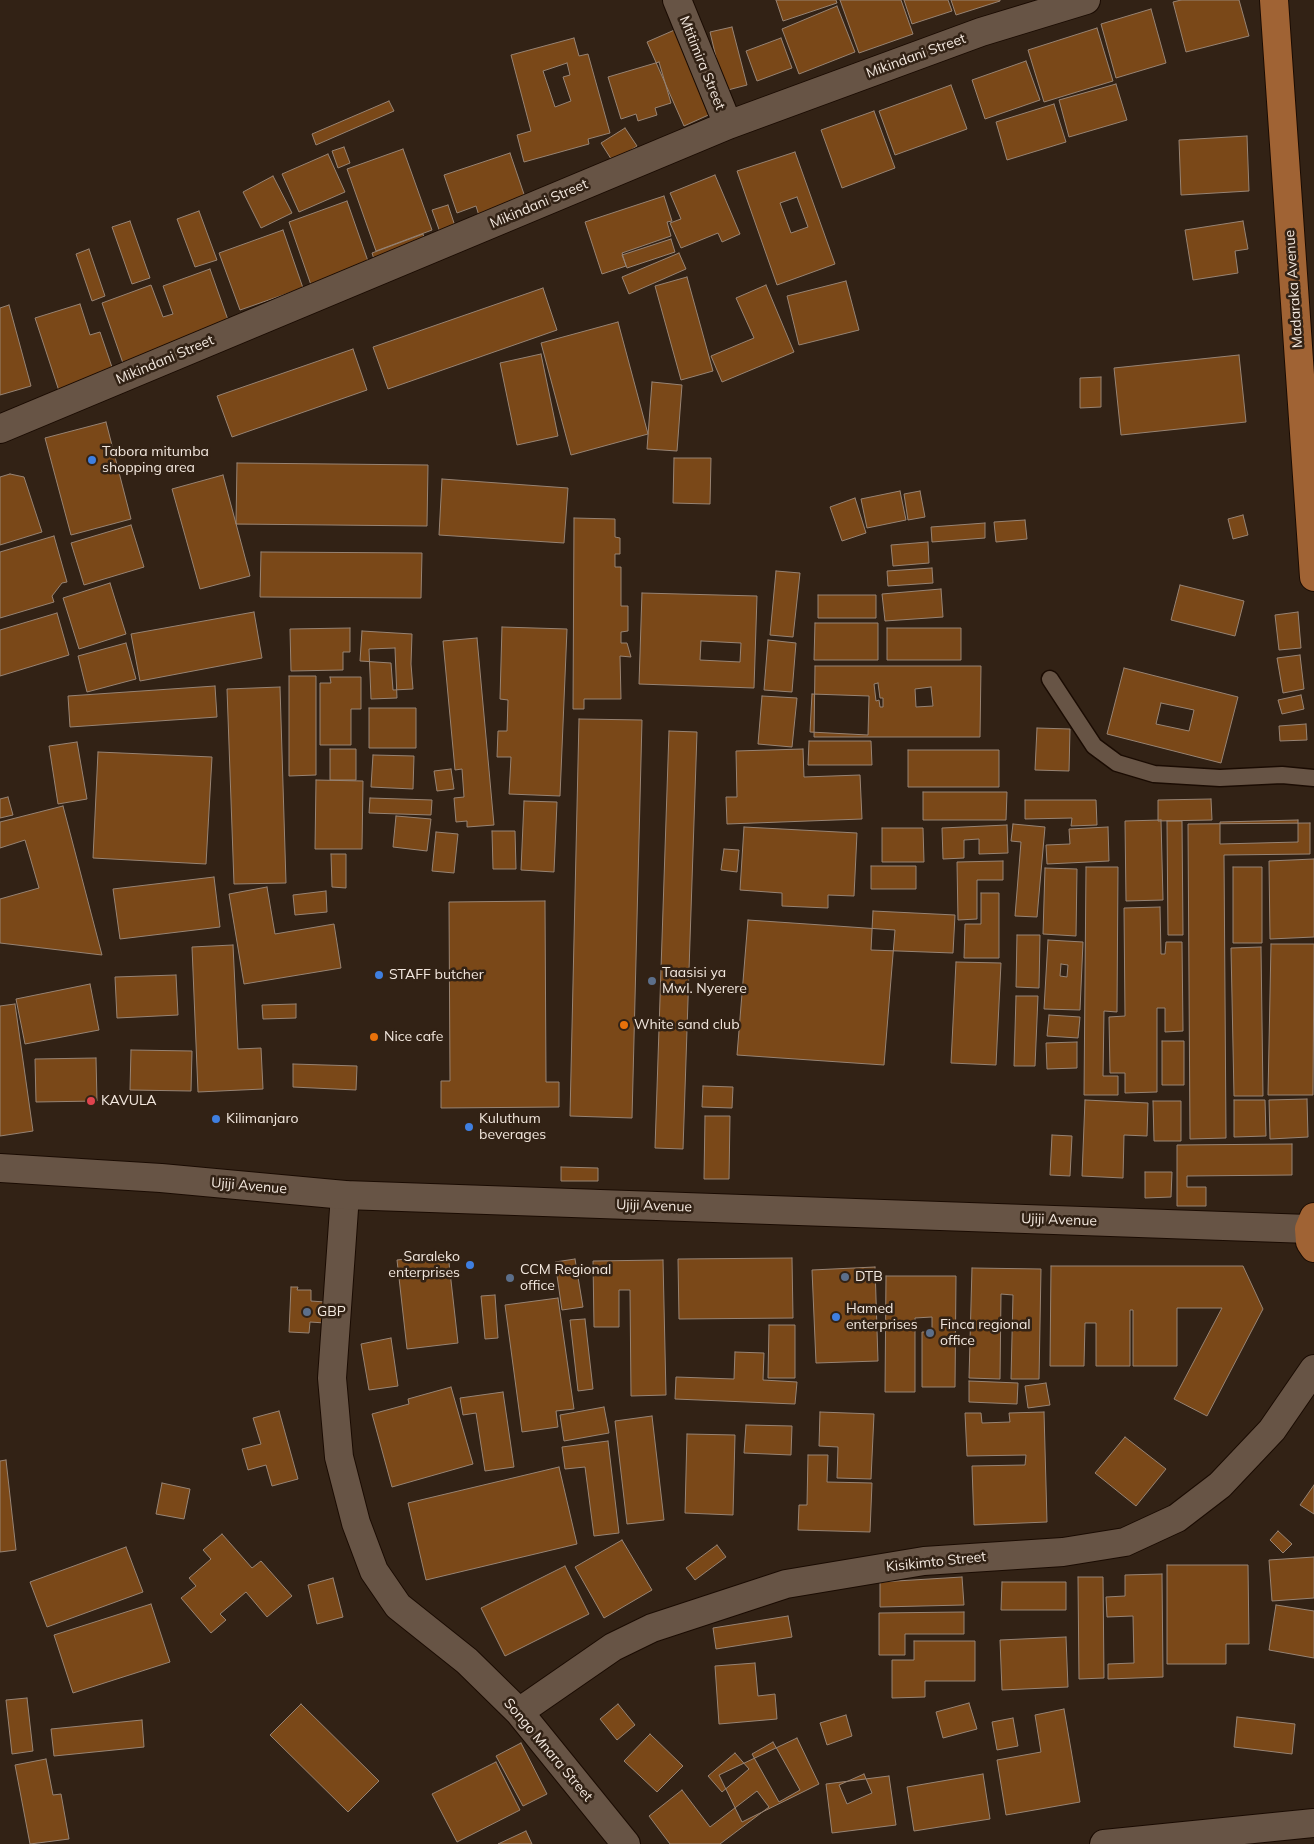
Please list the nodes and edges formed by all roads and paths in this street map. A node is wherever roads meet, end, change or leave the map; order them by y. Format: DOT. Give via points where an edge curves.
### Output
graph roads {
  1 [pos="676,0"];
  2 [pos="1086,0"];
  3 [pos="1274,0"];
  4 [pos="728,125"];
  5 [pos="0,429"];
  6 [pos="1314,577"];
  7 [pos="1050,679"];
  8 [pos="1314,778"];
  9 [pos="0,1168"];
  10 [pos="345,1195"];
  11 [pos="1312,1231"];
  12 [pos="1314,1369"];
  13 [pos="519,1712"];
  14 [pos="1314,1823"];
  15 [pos="626,1844"];
  16 [pos="1104,1844"];
  1 -- 4 [label="street, Mtitimira Street"];
  2 -- 4 [label="street, Mikindani Street" via="981,32"];
  3 -- 6 [label="main road, Madaraka Avenue"];
  4 -- 5 [label="street, Mikindani Street"];
  7 -- 8 [label="lane" via="1094,746 1118,763 1154,774"];
  9 -- 10 [label="street, Ujiji Avenue" via="161,1178"];
  10 -- 11 [label="street, Ujiji Avenue"];
  10 -- 13 [label="street, Songo Mnara Street" via="332,1378 339,1457 356,1522 374,1571 398,1606 466,1661"];
  12 -- 13 [label="street, Kisikimto Street" via="1272,1430 1220,1485 1176,1518 1124,1542 1063,1552 924,1561 786,1584 652,1628 613,1647"];
  13 -- 15 [label="street, Songo Mnara Street"];
  14 -- 16 [label="street"];
}
